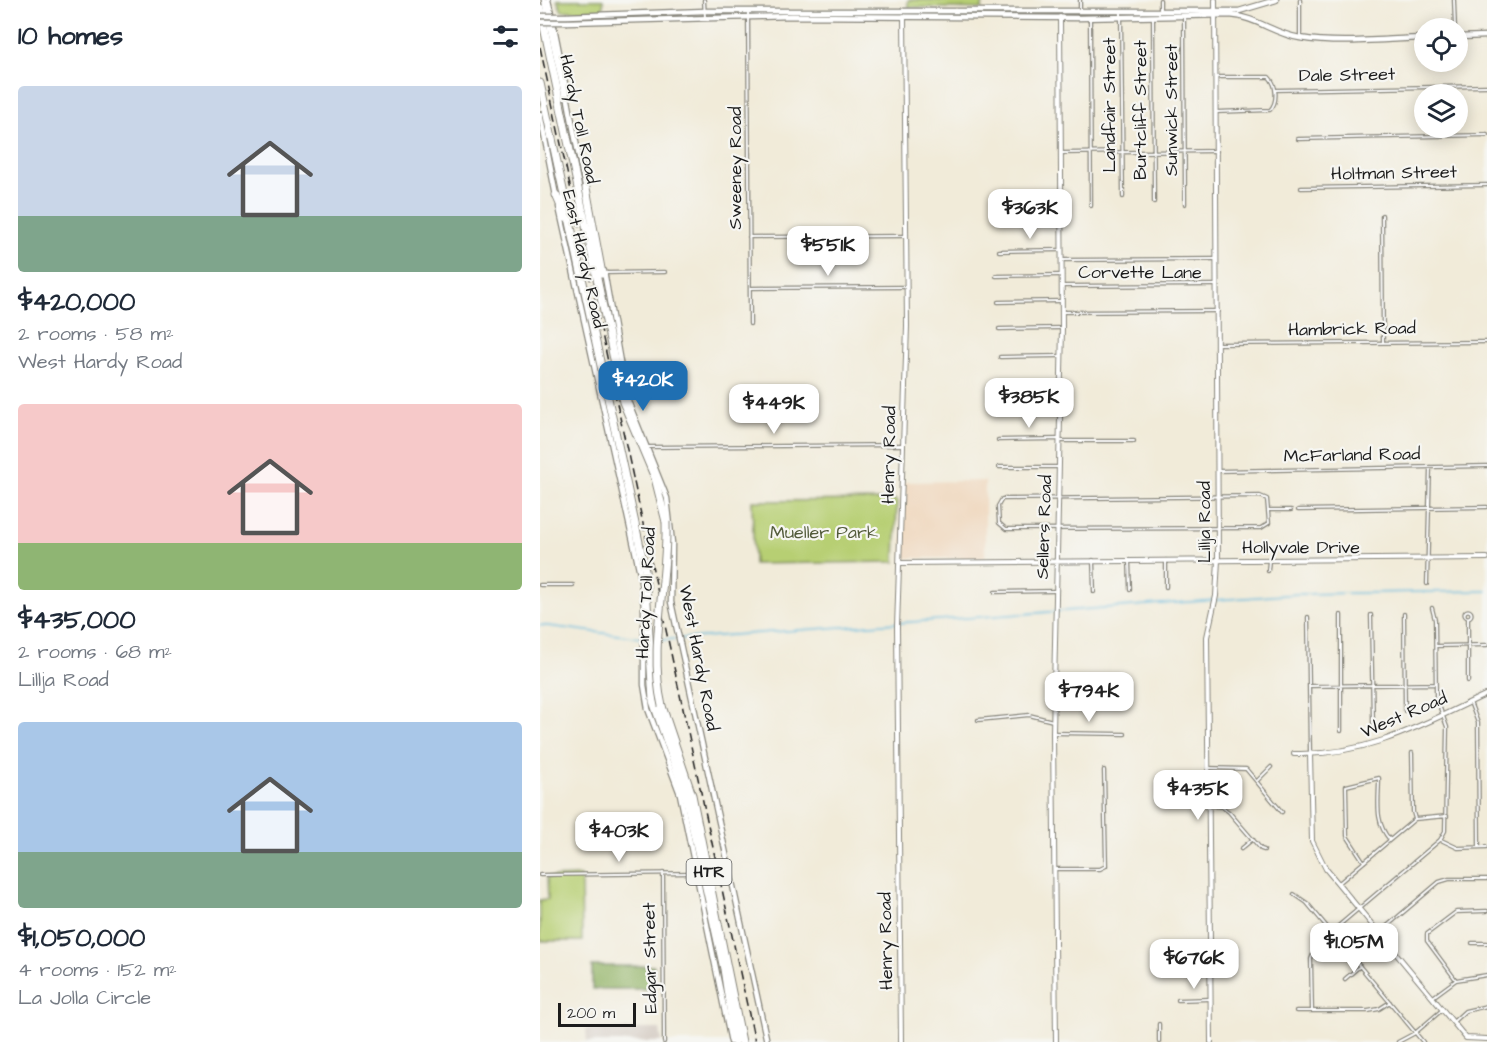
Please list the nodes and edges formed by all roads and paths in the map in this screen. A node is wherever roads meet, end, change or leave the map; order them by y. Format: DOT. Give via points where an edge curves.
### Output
graph roads {
  1 [pos="546,0"];
  2 [pos="705,0"];
  3 [pos="1080,0"];
  4 [pos="1160,0"];
  5 [pos="1215,0"];
  6 [pos="1276,0"];
  7 [pos="1299,0"];
  8 [pos="1454,0"];
  9 [pos="540,8"];
  10 [pos="705,11"];
  11 [pos="748,11"];
  12 [pos="1160,12"];
  13 [pos="1080,13"];
  14 [pos="662,14"];
  15 [pos="904,14"];
  16 [pos="1215,14"];
  17 [pos="608,15"];
  18 [pos="766,15"];
  19 [pos="1060,15"];
  20 [pos="1121,15"];
  21 [pos="540,16"];
  22 [pos="1184,16"];
  23 [pos="1153,17"];
  24 [pos="705,18"];
  25 [pos="748,18"];
  26 [pos="1090,18"];
  27 [pos="1455,18"];
  28 [pos="548,19"];
  29 [pos="567,19"];
  30 [pos="662,20"];
  31 [pos="540,22"];
  32 [pos="609,22"];
  33 [pos="1487,36"];
  34 [pos="1468,37"];
  35 [pos="1300,38"];
  36 [pos="1414,38"];
  37 [pos="1216,77"];
  38 [pos="540,83"];
  39 [pos="1487,86"];
  40 [pos="1275,90"];
  41 [pos="540,109"];
  42 [pos="1216,112"];
  43 [pos="540,114"];
  44 [pos="571,124"];
  45 [pos="544,127"];
  46 [pos="1487,135"];
  47 [pos="1298,139"];
  48 [pos="1217,151"];
  49 [pos="1091,152"];
  50 [pos="1122,152"];
  51 [pos="1153,152"];
  52 [pos="1184,152"];
  53 [pos="1061,153"];
  54 [pos="1487,185"];
  55 [pos="585,188"];
  56 [pos="1300,189"];
  57 [pos="556,195"];
  58 [pos="1123,197"];
  59 [pos="1154,202"];
  60 [pos="1185,204"];
  61 [pos="1091,206"];
  62 [pos="1382,215"];
  63 [pos="905,236"];
  64 [pos="749,237"];
  65 [pos="1062,250"];
  66 [pos="999,251"];
  67 [pos="1218,259"];
  68 [pos="1062,261"];
  69 [pos="665,272"];
  70 [pos="605,273"];
  71 [pos="1062,275"];
  72 [pos="996,276"];
  73 [pos="1218,285"];
  74 [pos="1062,286"];
  75 [pos="907,287"];
  76 [pos="749,288"];
  77 [pos="1062,301"];
  78 [pos="998,302"];
  79 [pos="604,309"];
  80 [pos="1218,311"];
  81 [pos="1062,312"];
  82 [pos="750,324"];
  83 [pos="1062,328"];
  84 [pos="999,329"];
  85 [pos="1383,342"];
  86 [pos="1487,342"];
  87 [pos="1218,344"];
  88 [pos="1061,356"];
  89 [pos="1000,357"];
  90 [pos="599,361"];
  91 [pos="1061,383"];
  92 [pos="998,385"];
  93 [pos="999,412"];
  94 [pos="1060,412"];
  95 [pos="998,440"];
  96 [pos="1059,440"];
  97 [pos="1134,441"];
  98 [pos="902,445"];
  99 [pos="647,447"];
  100 [pos="1487,466"];
  101 [pos="999,467"];
  102 [pos="1059,467"];
  103 [pos="1430,467"];
  104 [pos="1218,471"];
  105 [pos="1218,496"];
  106 [pos="1058,497"];
  107 [pos="1487,507"];
  108 [pos="1430,508"];
  109 [pos="1269,510"];
  110 [pos="1291,510"];
  111 [pos="1298,510"];
  112 [pos="1218,528"];
  113 [pos="1057,529"];
  114 [pos="1487,558"];
  115 [pos="1426,559"];
  116 [pos="1092,560"];
  117 [pos="1129,560"];
  118 [pos="1166,560"];
  119 [pos="1218,560"];
  120 [pos="1269,560"];
  121 [pos="1056,561"];
  122 [pos="900,562"];
  123 [pos="1268,571"];
  124 [pos="1427,584"];
  125 [pos="540,585"];
  126 [pos="573,585"];
  127 [pos="1166,587"];
  128 [pos="1130,590"];
  129 [pos="1055,591"];
  130 [pos="995,592"];
  131 [pos="1094,592"];
  132 [pos="1432,608"];
  133 [pos="1404,614"];
  134 [pos="1341,615"];
  135 [pos="1371,615"];
  136 [pos="1308,617"];
  137 [pos="1468,618"];
  138 [pos="1487,645"];
  139 [pos="1436,646"];
  140 [pos="1468,646"];
  141 [pos="1468,681"];
  142 [pos="1373,684"];
  143 [pos="1405,684"];
  144 [pos="1436,684"];
  145 [pos="1341,685"];
  146 [pos="1309,686"];
  147 [pos="1487,694"];
  148 [pos="1470,702"];
  149 [pos="1405,711"];
  150 [pos="1443,715"];
  151 [pos="978,720"];
  152 [pos="1053,721"];
  153 [pos="1373,723"];
  154 [pos="1341,731"];
  155 [pos="1053,733"];
  156 [pos="1125,734"];
  157 [pos="1412,753"];
  158 [pos="1294,754"];
  159 [pos="1310,754"];
  160 [pos="1271,767"];
  161 [pos="1208,768"];
  162 [pos="1104,770"];
  163 [pos="1258,780"];
  164 [pos="1209,805"];
  165 [pos="1282,812"];
  166 [pos="1447,816"];
  167 [pos="1415,819"];
  168 [pos="1252,839"];
  169 [pos="1390,840"];
  170 [pos="1440,840"];
  171 [pos="1479,847"];
  172 [pos="1487,847"];
  173 [pos="1241,849"];
  174 [pos="1264,850"];
  175 [pos="1364,862"];
  176 [pos="1054,869"];
  177 [pos="663,873"];
  178 [pos="697,873"];
  179 [pos="540,874"];
  180 [pos="1487,879"];
  181 [pos="1338,884"];
  182 [pos="1294,894"];
  183 [pos="1358,908"];
  184 [pos="1487,911"];
  185 [pos="1330,931"];
  186 [pos="1378,933"];
  187 [pos="1472,943"];
  188 [pos="1487,943"];
  189 [pos="1360,966"];
  190 [pos="1487,975"];
  191 [pos="1345,979"];
  192 [pos="1456,980"];
  193 [pos="1432,998"];
  194 [pos="1210,999"];
  195 [pos="1178,1000"];
  196 [pos="1390,1002"];
  197 [pos="1487,1006"];
  198 [pos="1442,1010"];
  199 [pos="1296,1011"];
  200 [pos="1312,1011"];
  201 [pos="1453,1022"];
  202 [pos="1159,1024"];
  203 [pos="1415,1033"];
  204 [pos="1487,1039"];
  205 [pos="1473,1041"];
  206 [pos="664,1042"];
  207 [pos="733,1042"];
  208 [pos="742,1042"];
  209 [pos="767,1042"];
  210 [pos="901,1042"];
  211 [pos="1056,1042"];
  212 [pos="1160,1042"];
  213 [pos="1211,1042"];
  214 [pos="1398,1042"];
  215 [pos="1423,1042"];
  1 -- 28 [label="main road"];
  1 -- 44 [label="main road, West Hardy Road" via="564,73"];
  2 -- 10 [label="street"];
  3 -- 13 [label="street"];
  4 -- 12 [label="street"];
  5 -- 16 [label="street, Lillja Road"];
  6 -- 16 [label="main road"];
  7 -- 35 [label="street"];
  8 -- 27 [label="street"];
  9 -- 79 [label="highway, Hardy Toll Road / HTR"];
  10 -- 11 [label="main road"];
  10 -- 14 [label="main road"];
  10 -- 24 [label="street"];
  11 -- 18 [label="main road"];
  11 -- 25 [label="street, Sweeney Road"];
  12 -- 16 [label="main road"];
  12 -- 20 [label="main road"];
  13 -- 19 [label="main road"];
  13 -- 20 [label="main road"];
  14 -- 17 [label="main road"];
  14 -- 30 [label="main road"];
  15 -- 18 [label="main road"];
  15 -- 19 [label="main road"];
  15 -- 63 [label="street, Henry Road"];
  16 -- 22 [label="main road"];
  16 -- 35 [label="main road" via="1245,16"];
  16 -- 37 [label="street, Lillja Road"];
  17 -- 29 [label="main road"];
  17 -- 32 [label="main road"];
  18 -- 25 [label="main road"];
  19 -- 26 [label="main road"];
  19 -- 53 [label="street, Sellers Road"];
  20 -- 23 [label="main road"];
  20 -- 26 [label="main road"];
  20 -- 50 [label="street, Landfair Street"];
  21 -- 28 [label="main road, bridge"];
  22 -- 23 [label="main road"];
  22 -- 52 [label="street, Sunwick Street"];
  23 -- 51 [label="street, Burtcliff Street"];
  24 -- 25 [label="main road"];
  24 -- 30 [label="main road"];
  25 -- 64 [label="street, Sweeney Road"];
  26 -- 49 [label="street"];
  28 -- 29 [label="main road, bridge"];
  28 -- 31 [label="main road, bridge"];
  28 -- 44 [label="main road"];
  29 -- 32 [label="main road"];
  30 -- 32 [label="main road"];
  33 -- 34 [label="main road"];
  35 -- 36 [label="main road"];
  37 -- 40 [label="street, Dale Street" via="1269,77"];
  37 -- 42 [label="street, Lillja Road"];
  38 -- 90 [label="highway, Hardy Toll Road / HTR"];
  39 -- 40 [label="street, Dale Street"];
  40 -- 42 [label="street" via="1275,104 1270,110"];
  41 -- 45 [label="main road"];
  42 -- 48 [label="street, Lillja Road"];
  43 -- 45 [label="main road, East Hardy Road"];
  44 -- 55 [label="main road, West Hardy Road"];
  45 -- 57 [label="main road, East Hardy Road"];
  46 -- 47 [label="street"];
  48 -- 52 [label="street"];
  48 -- 67 [label="street, Lillja Road"];
  49 -- 50 [label="street"];
  49 -- 53 [label="street"];
  49 -- 61 [label="street"];
  50 -- 51 [label="street"];
  50 -- 58 [label="street, Landfair Street"];
  51 -- 52 [label="street"];
  51 -- 59 [label="street, Burtcliff Street"];
  52 -- 60 [label="street, Sunwick Street"];
  53 -- 65 [label="street, Sellers Road"];
  54 -- 56 [label="street, Holtman Street"];
  55 -- 70 [label="main road, West Hardy Road"];
  55 -- 79 [label="highway" via="604,287"];
  57 -- 90 [label="highway" via="570,232"];
  57 -- 178 [label="main road, East Hardy Road" via="643,592 644,685 648,708 678,787"];
  62 -- 85 [label="street"];
  63 -- 64 [label="street"];
  63 -- 75 [label="street, Henry Road"];
  64 -- 76 [label="street, Sweeney Road"];
  65 -- 66 [label="street"];
  65 -- 68 [label="street, Sellers Road"];
  67 -- 68 [label="street"];
  67 -- 73 [label="street, Lillja Road"];
  68 -- 71 [label="street, Sellers Road"];
  69 -- 70 [label="street"];
  70 -- 99 [label="main road, West Hardy Road" via="626,396"];
  71 -- 72 [label="street"];
  71 -- 74 [label="street, Sellers Road"];
  73 -- 74 [label="street, Corvette Lane"];
  73 -- 80 [label="street, Lillja Road"];
  74 -- 77 [label="street, Sellers Road"];
  75 -- 76 [label="street"];
  75 -- 98 [label="street, Henry Road"];
  76 -- 82 [label="street, Sweeney Road"];
  77 -- 78 [label="street"];
  77 -- 81 [label="street, Sellers Road"];
  79 -- 208 [label="highway, Hardy Toll Road / HTR, bridge" via="626,413 655,478 666,522 667,563 657,664 662,706 692,795"];
  80 -- 81 [label="street"];
  80 -- 87 [label="street, Lillja Road"];
  81 -- 83 [label="street, Sellers Road"];
  83 -- 84 [label="street"];
  83 -- 88 [label="street, Sellers Road"];
  85 -- 86 [label="street, Hambrick Road"];
  85 -- 87 [label="street, Hambrick Road"];
  87 -- 104 [label="street, Lillja Road"];
  88 -- 89 [label="street"];
  88 -- 91 [label="street, Sellers Road"];
  90 -- 207 [label="highway, Hardy Toll Road / HTR" via="645,570 653,701 686,797 724,969"];
  91 -- 92 [label="street"];
  91 -- 94 [label="street, Sellers Road"];
  93 -- 94 [label="street"];
  94 -- 96 [label="street, Sellers Road"];
  95 -- 96 [label="street"];
  96 -- 97 [label="street"];
  96 -- 102 [label="street, Sellers Road"];
  98 -- 99 [label="street"];
  98 -- 122 [label="street, Henry Road"];
  99 -- 209 [label="main road, West Hardy Road" via="667,498 671,520 670,591"];
  100 -- 103 [label="street, McFarland Road"];
  101 -- 102 [label="street"];
  102 -- 106 [label="street, Sellers Road"];
  103 -- 104 [label="street, McFarland Road"];
  103 -- 108 [label="street"];
  104 -- 105 [label="street, Lillja Road"];
  105 -- 106 [label="street"];
  105 -- 109 [label="street" via="1263,497"];
  105 -- 112 [label="street, Lillja Road"];
  106 -- 113 [label="street, Sellers Road"];
  106 -- 113 [label="street" via="1002,499 999,514 1002,528"];
  107 -- 108 [label="street"];
  108 -- 111 [label="street"];
  108 -- 115 [label="street"];
  109 -- 110 [label="street"];
  109 -- 112 [label="street" via="1269,523 1261,528"];
  112 -- 113 [label="street"];
  112 -- 119 [label="street, Lillja Road"];
  113 -- 121 [label="street, Sellers Road"];
  114 -- 115 [label="street, Hollyvale Drive"];
  115 -- 120 [label="street, Hollyvale Drive"];
  115 -- 124 [label="street"];
  116 -- 117 [label="street, Hollyvale Drive"];
  116 -- 121 [label="street, Hollyvale Drive"];
  116 -- 131 [label="street"];
  117 -- 118 [label="street, Hollyvale Drive"];
  117 -- 128 [label="street"];
  118 -- 119 [label="street, Hollyvale Drive"];
  118 -- 127 [label="street"];
  119 -- 120 [label="street, Hollyvale Drive"];
  119 -- 161 [label="street, Lillja Road" via="1216,598 1207,632"];
  120 -- 123 [label="street"];
  121 -- 122 [label="street, Hollyvale Drive"];
  121 -- 129 [label="street, Sellers Road"];
  122 -- 210 [label="street, Henry Road" via="897,627"];
  125 -- 126 [label="street"];
  129 -- 130 [label="street"];
  129 -- 152 [label="street, Sellers Road"];
  132 -- 139 [label="street"];
  133 -- 143 [label="street"];
  134 -- 145 [label="street"];
  135 -- 142 [label="street"];
  136 -- 146 [label="street"];
  137 -- 140 [label="street"];
  138 -- 140 [label="street"];
  139 -- 140 [label="street"];
  139 -- 144 [label="street"];
  140 -- 141 [label="street"];
  142 -- 143 [label="street"];
  142 -- 145 [label="street"];
  142 -- 153 [label="street"];
  143 -- 144 [label="street"];
  143 -- 149 [label="street"];
  144 -- 150 [label="street"];
  145 -- 146 [label="street"];
  145 -- 154 [label="street"];
  146 -- 159 [label="street"];
  147 -- 148 [label="street, West Road"];
  148 -- 150 [label="street, West Road"];
  148 -- 171 [label="street" via="1478,723"];
  150 -- 159 [label="street, West Road" via="1367,747"];
  150 -- 166 [label="street" via="1447,727"];
  151 -- 152 [label="street" via="1021,715"];
  152 -- 155 [label="street, Sellers Road"];
  155 -- 156 [label="street"];
  155 -- 176 [label="street, Sellers Road"];
  157 -- 167 [label="street"];
  158 -- 159 [label="street, West Road"];
  159 -- 181 [label="street" via="1312,841"];
  160 -- 163 [label="street"];
  161 -- 163 [label="street" via="1244,768"];
  161 -- 164 [label="street, Lillja Road"];
  162 -- 176 [label="street" via="1106,866"];
  163 -- 165 [label="street"];
  164 -- 168 [label="street" via="1227,810"];
  164 -- 194 [label="street, Lillja Road"];
  166 -- 167 [label="street"];
  166 -- 170 [label="street"];
  167 -- 169 [label="street"];
  168 -- 173 [label="street"];
  168 -- 174 [label="street"];
  169 -- 175 [label="street"];
  169 -- 175 [label="street" via="1378,822 1378,778 1349,784 1344,790 1347,836"];
  170 -- 171 [label="street" via="1451,847"];
  170 -- 183 [label="street"];
  171 -- 172 [label="street"];
  175 -- 181 [label="street"];
  176 -- 211 [label="street, Sellers Road"];
  177 -- 178 [label="street"];
  177 -- 179 [label="street"];
  177 -- 206 [label="street, Edgar Street"];
  178 -- 207 [label="main road, East Hardy Road"];
  180 -- 186 [label="street" via="1439,882"];
  181 -- 183 [label="street"];
  182 -- 185 [label="street"];
  183 -- 185 [label="street"];
  183 -- 186 [label="street"];
  184 -- 192 [label="street" via="1456,912 1427,934 1427,941"];
  185 -- 189 [label="street"];
  185 -- 200 [label="street" via="1314,950"];
  186 -- 193 [label="street"];
  187 -- 188 [label="street"];
  189 -- 191 [label="street"];
  189 -- 196 [label="street"];
  190 -- 192 [label="street"];
  192 -- 193 [label="street"];
  193 -- 198 [label="street"];
  194 -- 195 [label="street"];
  194 -- 213 [label="street, Lillja Road"];
  196 -- 200 [label="street" via="1379,1010"];
  196 -- 203 [label="street"];
  197 -- 201 [label="street" via="1465,1011"];
  198 -- 201 [label="street"];
  198 -- 203 [label="street"];
  199 -- 200 [label="street"];
  201 -- 205 [label="street"];
  202 -- 212 [label="street"];
  203 -- 214 [label="street"];
  203 -- 215 [label="street"];
  204 -- 205 [label="street"];
}
